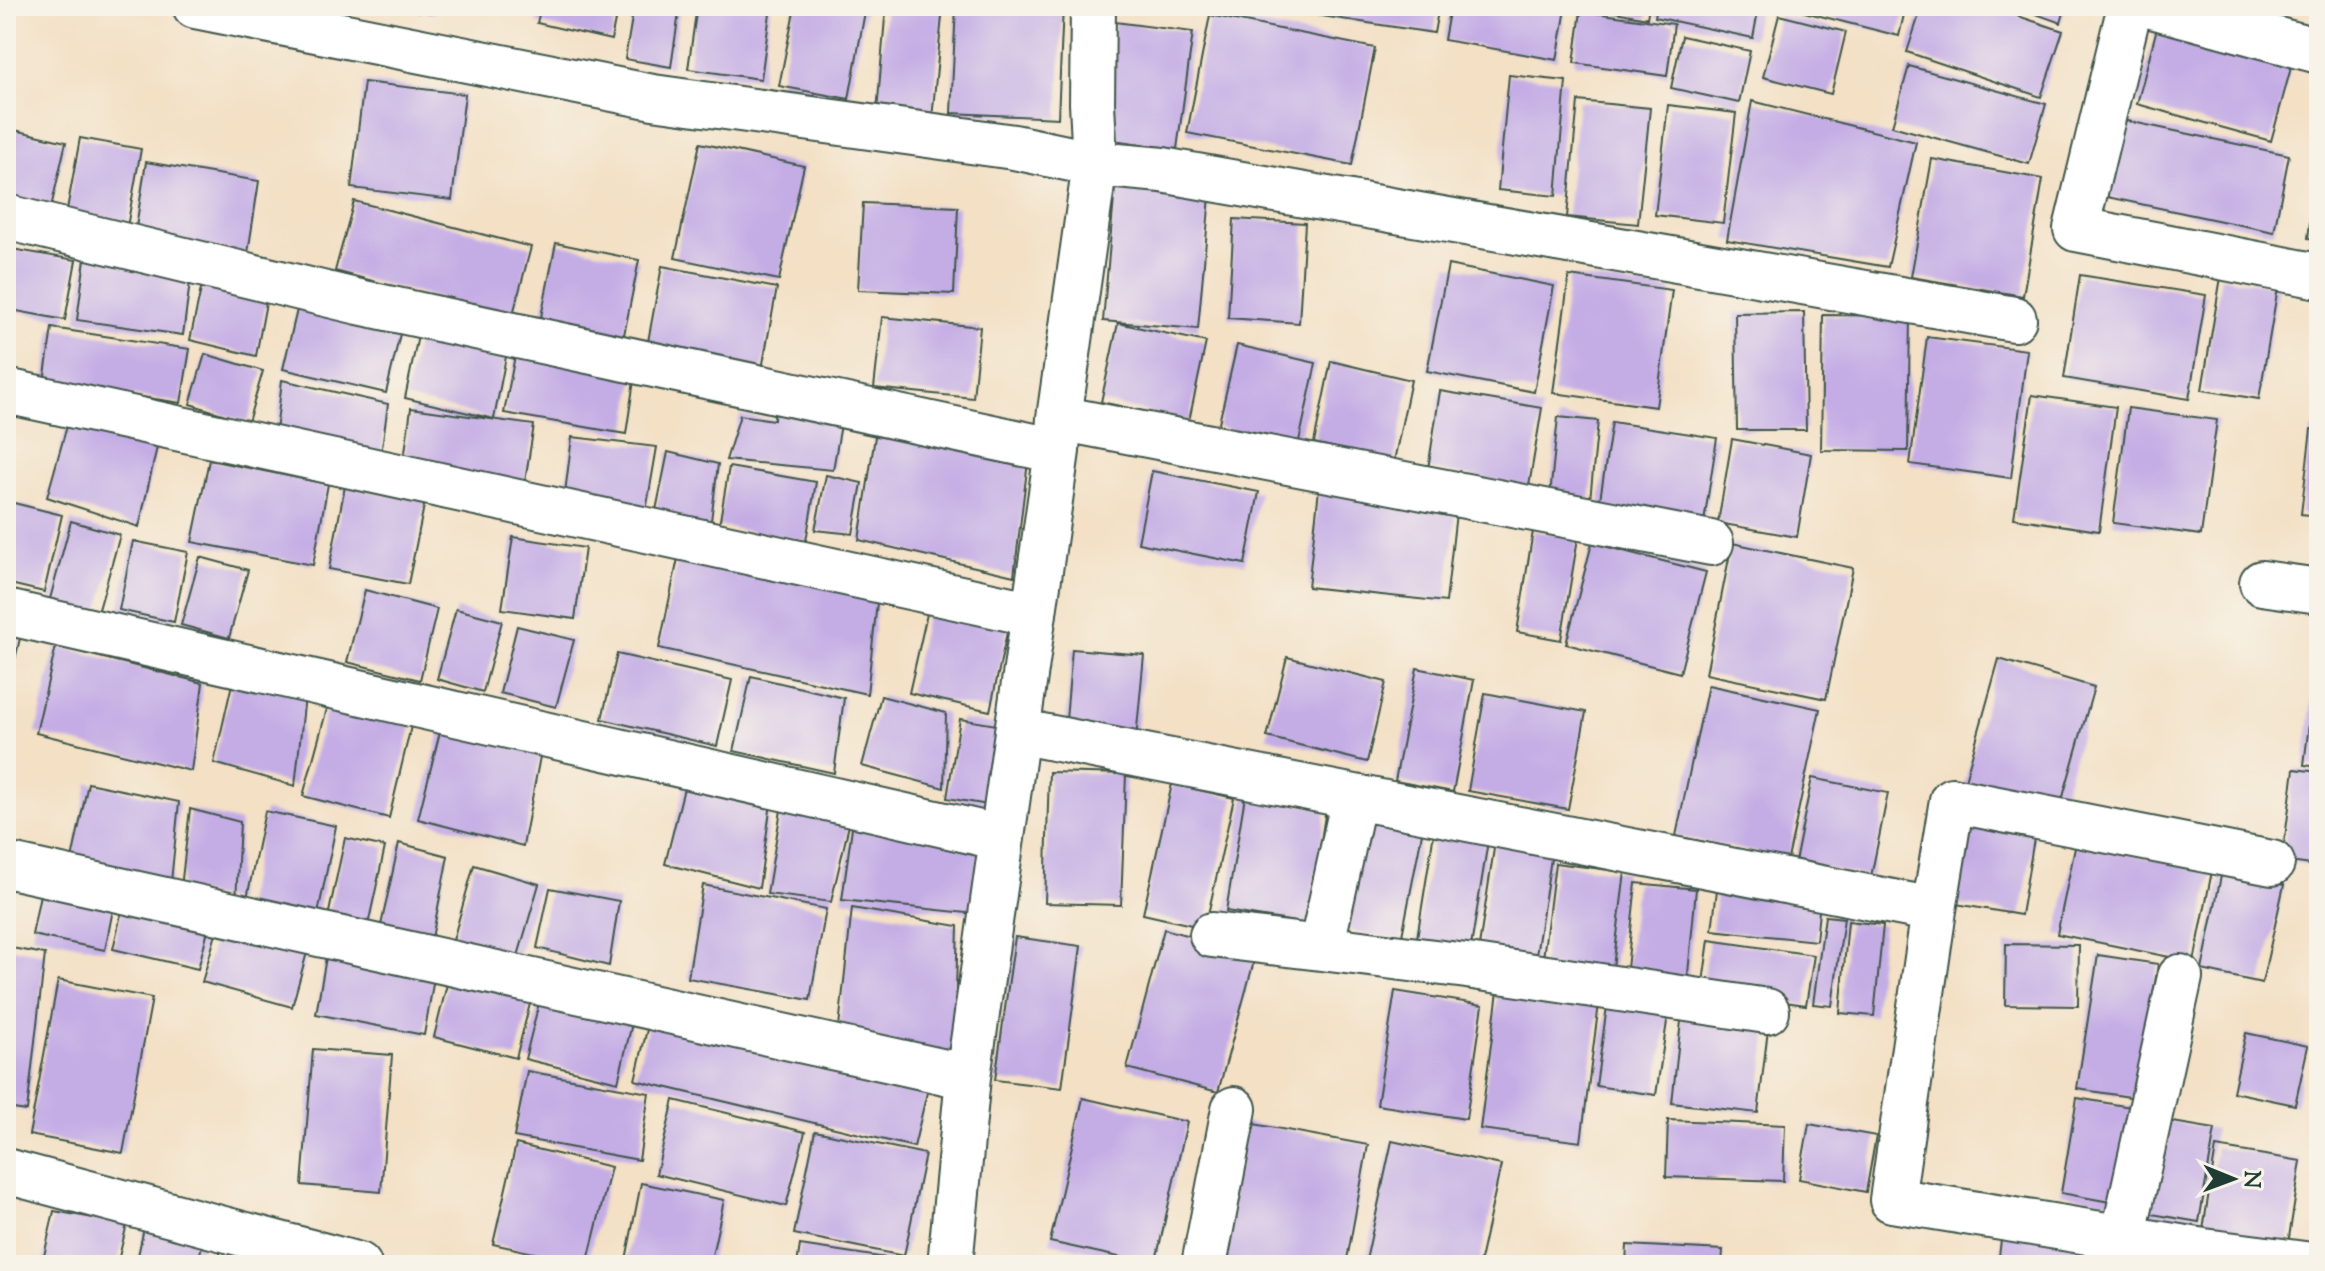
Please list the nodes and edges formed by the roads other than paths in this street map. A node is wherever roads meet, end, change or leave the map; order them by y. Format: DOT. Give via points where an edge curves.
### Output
graph roads {
  1 [pos="195,6"];
  2 [pos="1093,6"];
  3 [pos="2130,6"];
  4 [pos="2152,6"];
  5 [pos="2319,51"];
  6 [pos="1095,164"];
  7 [pos="6,217"];
  8 [pos="2319,276"];
  9 [pos="2014,319"];
  10 [pos="6,391"];
  11 [pos="1058,435"];
  12 [pos="1711,543"];
  13 [pos="2262,583"];
  14 [pos="2319,591"];
  15 [pos="6,612"];
  16 [pos="1034,614"];
  17 [pos="1017,731"];
  18 [pos="1354,798"];
  19 [pos="1002,838"];
  20 [pos="2272,863"];
  21 [pos="6,865"];
  22 [pos="1934,910"];
  23 [pos="1212,935"];
  24 [pos="1321,948"];
  25 [pos="2180,977"];
  26 [pos="1767,1011"];
  27 [pos="968,1077"];
  28 [pos="1234,1109"];
  29 [pos="6,1171"];
  30 [pos="2319,1233"];
  31 [pos="2123,1238"];
  32 [pos="359,1265"];
  33 [pos="950,1265"];
  34 [pos="1204,1265"];
  35 [pos="2312,1265"];
  1 -- 6 [label="street" via="653,97 1014,147"];
  2 -- 6 [label="street"];
  3 -- 8 [label="street" via="2076,229"];
  4 -- 5 [label="street"];
  6 -- 9 [label="street" via="1162,170"];
  6 -- 11 [label="street"];
  7 -- 11 [label="street" via="359,302"];
  10 -- 16 [label="street"];
  11 -- 12 [label="street"];
  11 -- 16 [label="street"];
  13 -- 14 [label="street"];
  15 -- 19 [label="street"];
  16 -- 17 [label="street"];
  17 -- 18 [label="street"];
  17 -- 19 [label="street"];
  18 -- 22 [label="street"];
  18 -- 24 [label="street"];
  19 -- 27 [label="street"];
  20 -- 22 [label="street" via="1952,800"];
  21 -- 27 [label="street"];
  22 -- 31 [label="street" via="1892,1200"];
  23 -- 24 [label="street"];
  24 -- 26 [label="street"];
  25 -- 31 [label="street"];
  27 -- 33 [label="street"];
  28 -- 34 [label="street"];
  29 -- 32 [label="street"];
  30 -- 35 [label="street"];
  31 -- 35 [label="street"];
}
